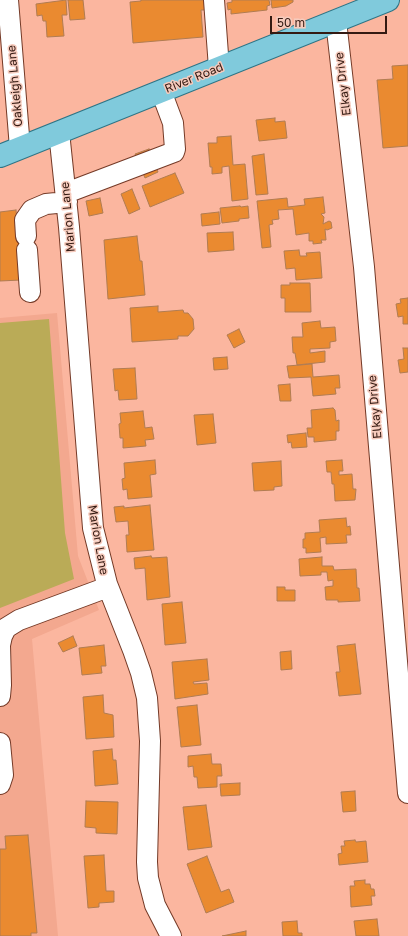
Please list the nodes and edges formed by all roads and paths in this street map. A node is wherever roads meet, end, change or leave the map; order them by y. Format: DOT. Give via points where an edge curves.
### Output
graph roads {
  1 [pos="8,0"];
  2 [pos="214,0"];
  3 [pos="386,0"];
  4 [pos="336,21"];
  5 [pos="219,68"];
  6 [pos="161,91"];
  7 [pos="59,132"];
  8 [pos="20,148"];
  9 [pos="0,156"];
  10 [pos="66,197"];
  11 [pos="30,292"];
  12 [pos="108,587"];
  13 [pos="0,696"];
  14 [pos="0,743"];
  15 [pos="0,784"];
  16 [pos="408,793"];
  17 [pos="171,936"];
  1 -- 8 [label="street, Oakleigh Lane"];
  2 -- 5 [label="street"];
  3 -- 4 [label="main road, River Road"];
  4 -- 5 [label="main road, River Road"];
  4 -- 16 [label="street, Elkay Drive" via="364,267"];
  5 -- 6 [label="main road, River Road"];
  6 -- 7 [label="main road, River Road"];
  6 -- 10 [label="street" via="173,123 174,152"];
  7 -- 8 [label="main road, River Road"];
  7 -- 10 [label="street, Marion Lane"];
  8 -- 9 [label="main road, River Road"];
  10 -- 11 [label="street" via="32,210 25,220"];
  10 -- 12 [label="street, Marion Lane" via="92,514"];
  12 -- 13 [label="street" via="18,620 6,628 0,645"];
  12 -- 17 [label="street, Marion Lane" via="133,650 147,698 150,741 148,878 155,905"];
  14 -- 15 [label="street"];
}
